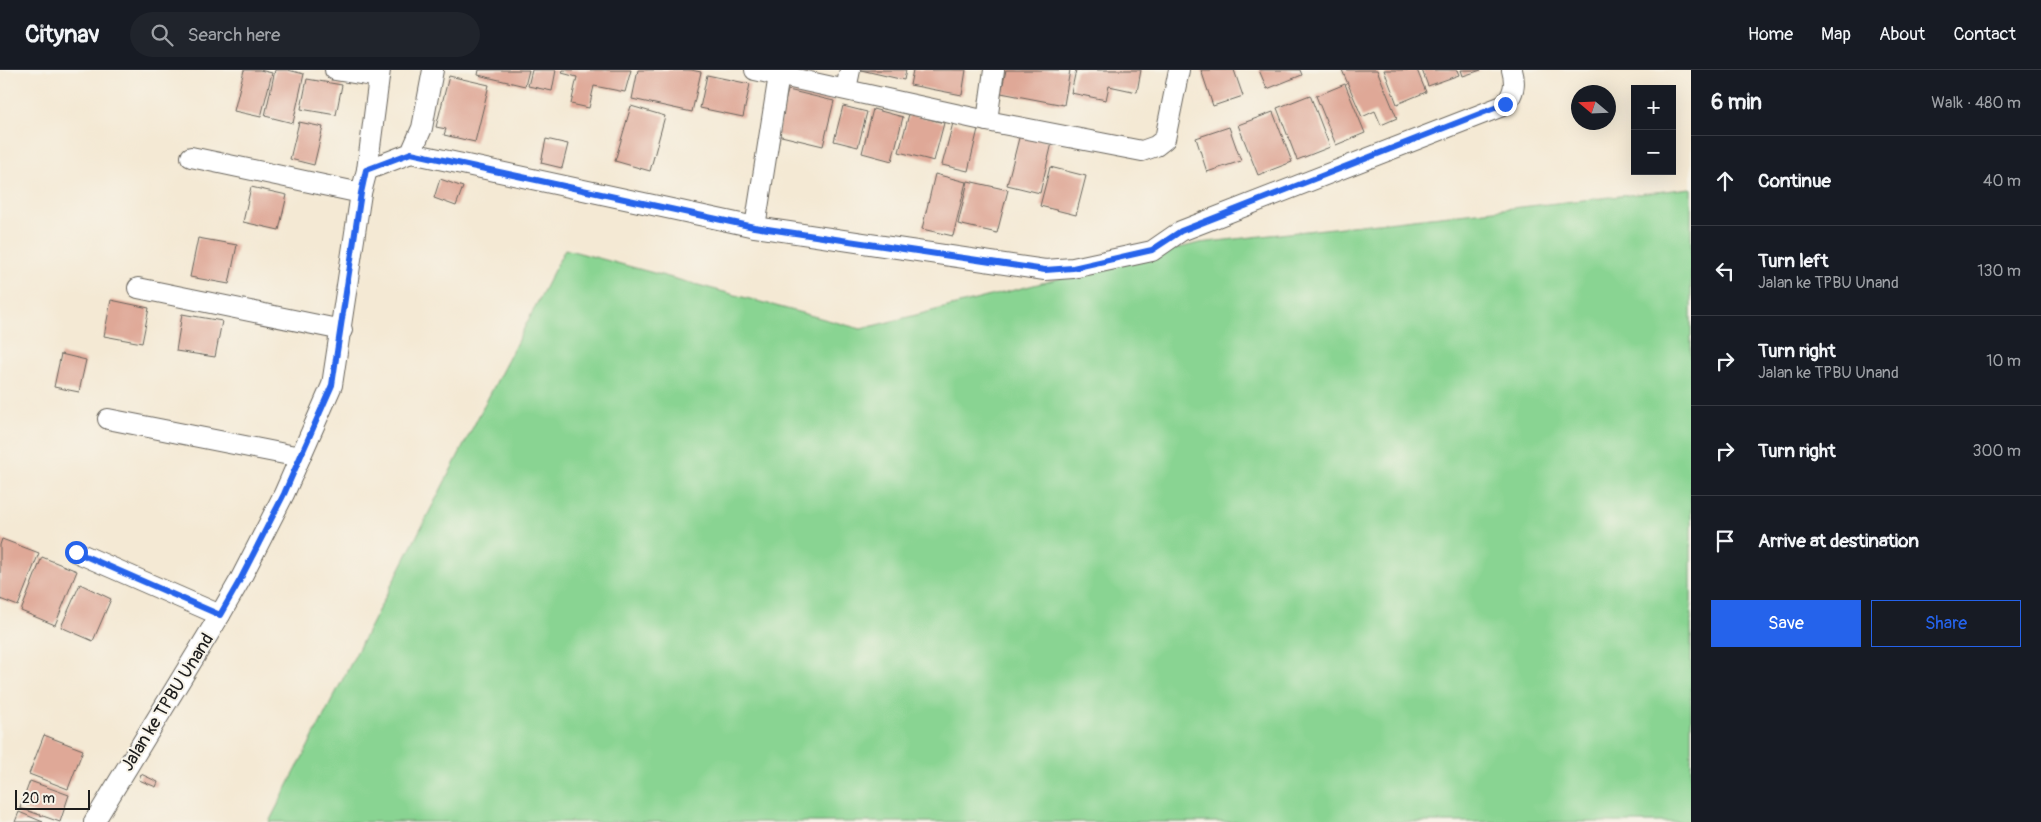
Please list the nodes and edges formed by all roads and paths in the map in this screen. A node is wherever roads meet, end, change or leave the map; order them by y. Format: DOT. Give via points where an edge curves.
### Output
graph roads {
  1 [pos="335,70"];
  2 [pos="433,70"];
  3 [pos="755,70"];
  4 [pos="994,70"];
  5 [pos="1179,70"];
  6 [pos="1512,70"];
  7 [pos="379,74"];
  8 [pos="779,75"];
  9 [pos="848,79"];
  10 [pos="987,121"];
  11 [pos="411,153"];
  12 [pos="191,157"];
  13 [pos="366,170"];
  14 [pos="361,193"];
  15 [pos="754,227"];
  16 [pos="138,288"];
  17 [pos="342,330"];
  18 [pos="108,419"];
  19 [pos="300,457"];
  20 [pos="76,552"];
  21 [pos="220,615"];
  22 [pos="94,822"];
  1 -- 7 [label="street"];
  2 -- 11 [label="street" via="422,128"];
  3 -- 8 [label="street"];
  4 -- 10 [label="street"];
  5 -- 10 [label="street" via="1165,139 1142,151"];
  6 -- 15 [label="street" via="1515,84 1505,104 1181,231 1152,250 1073,268 1045,270"];
  7 -- 13 [label="street, Jalan ke TPBU Unand"];
  8 -- 9 [label="street"];
  8 -- 15 [label="street"];
  9 -- 10 [label="street"];
  11 -- 13 [label="street"];
  11 -- 15 [label="street"];
  12 -- 14 [label="street"];
  13 -- 14 [label="street, Jalan ke TPBU Unand"];
  14 -- 17 [label="street, Jalan ke TPBU Unand"];
  16 -- 17 [label="street"];
  17 -- 19 [label="street, Jalan ke TPBU Unand" via="332,385"];
  18 -- 19 [label="street"];
  19 -- 21 [label="street, Jalan ke TPBU Unand"];
  20 -- 21 [label="street"];
  21 -- 22 [label="street, Jalan ke TPBU Unand"];
}
